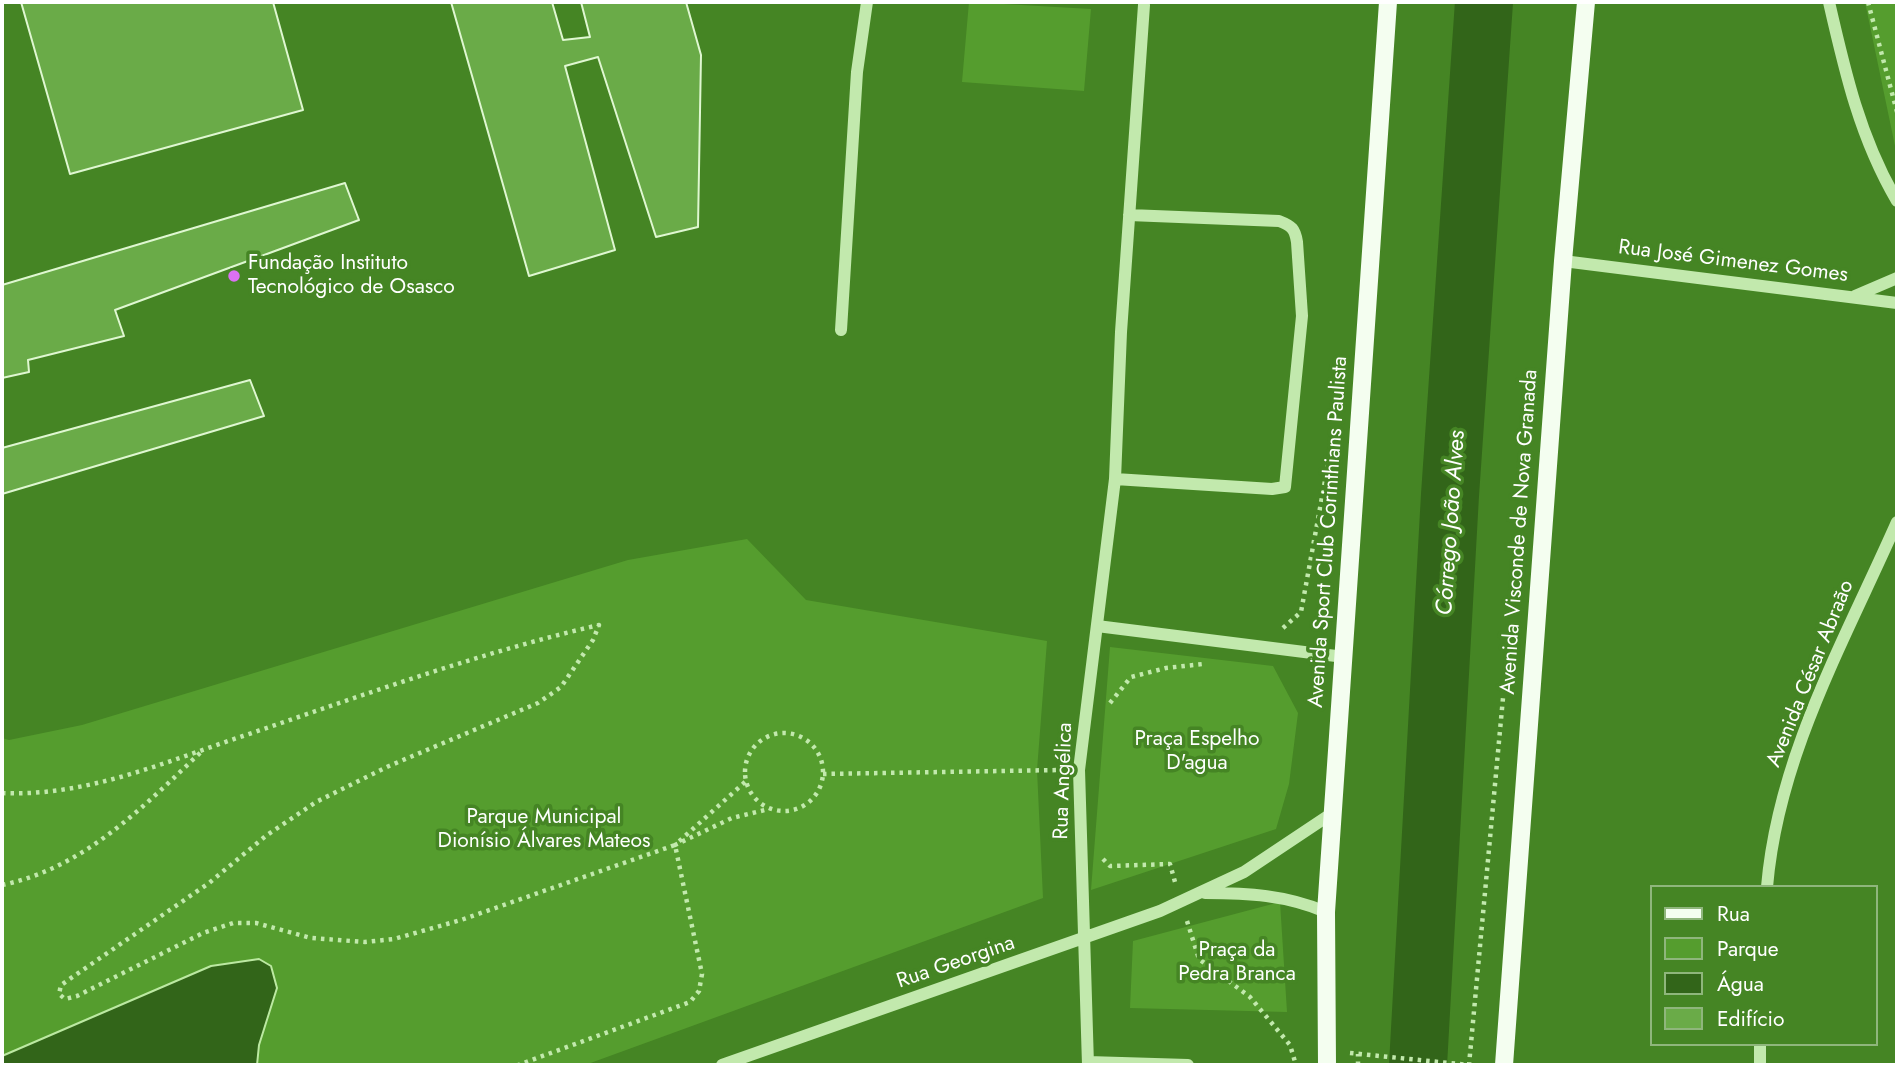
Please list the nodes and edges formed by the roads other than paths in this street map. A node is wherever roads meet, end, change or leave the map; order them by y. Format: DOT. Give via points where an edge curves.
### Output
graph roads {
  1 [pos="867,2"];
  2 [pos="1388,2"];
  3 [pos="1586,2"];
  4 [pos="1829,2"];
  5 [pos="1144,5"];
  6 [pos="1897,201"];
  7 [pos="1129,215"];
  8 [pos="1563,261"];
  9 [pos="1897,278"];
  10 [pos="1854,296"];
  11 [pos="1897,303"];
  12 [pos="841,330"];
  13 [pos="1115,479"];
  14 [pos="1897,522"];
  15 [pos="1097,626"];
  16 [pos="1344,657"];
  17 [pos="1334,812"];
  18 [pos="1767,885"];
  19 [pos="1201,893"];
  20 [pos="1326,912"];
  21 [pos="1085,939"];
  22 [pos="1760,1046"];
  23 [pos="1088,1064"];
  24 [pos="722,1065"];
  25 [pos="1188,1065"];
  26 [pos="1327,1065"];
  27 [pos="1504,1065"];
  28 [pos="1760,1065"];
  1 -- 12 [label="street" via="856,72"];
  2 -- 16 [label="main road, Avenida Sport Club Corinthians Paulista"];
  3 -- 8 [label="main road, Avenida Visconde de Nova Granada"];
  4 -- 6 [label="street" via="1845,74 1871,156"];
  5 -- 7 [label="street, Rua Angélica"];
  7 -- 13 [label="street, Rua Angélica"];
  7 -- 13 [label="street" via="1290,225 1297,242 1302,316 1285,487"];
  8 -- 10 [label="street, Rua José Gimenez Gomes"];
  8 -- 27 [label="main road, Avenida Visconde de Nova Granada"];
  9 -- 10 [label="street"];
  10 -- 11 [label="street, Rua José Gimenez Gomes"];
  13 -- 15 [label="street, Rua Angélica"];
  14 -- 18 [label="street, Avenida César Abraão" via="1799,742 1783,795"];
  15 -- 16 [label="street"];
  15 -- 21 [label="street, Rua Angélica" via="1079,770"];
  16 -- 17 [label="main road, Avenida Sport Club Corinthians Paulista"];
  17 -- 19 [label="street, Rua Georgina" via="1273,855"];
  17 -- 20 [label="main road, Avenida Sport Club Corinthians Paulista"];
  19 -- 20 [label="street, Rua Georgina" via="1255,893 1300,901"];
  19 -- 21 [label="street, Rua Georgina"];
  20 -- 26 [label="main road, Avenida Sport Club Corinthians Paulista"];
  21 -- 23 [label="street, Rua Angélica"];
  21 -- 24 [label="street, Rua Georgina"];
  22 -- 28 [label="street"];
  23 -- 25 [label="street"];
}
